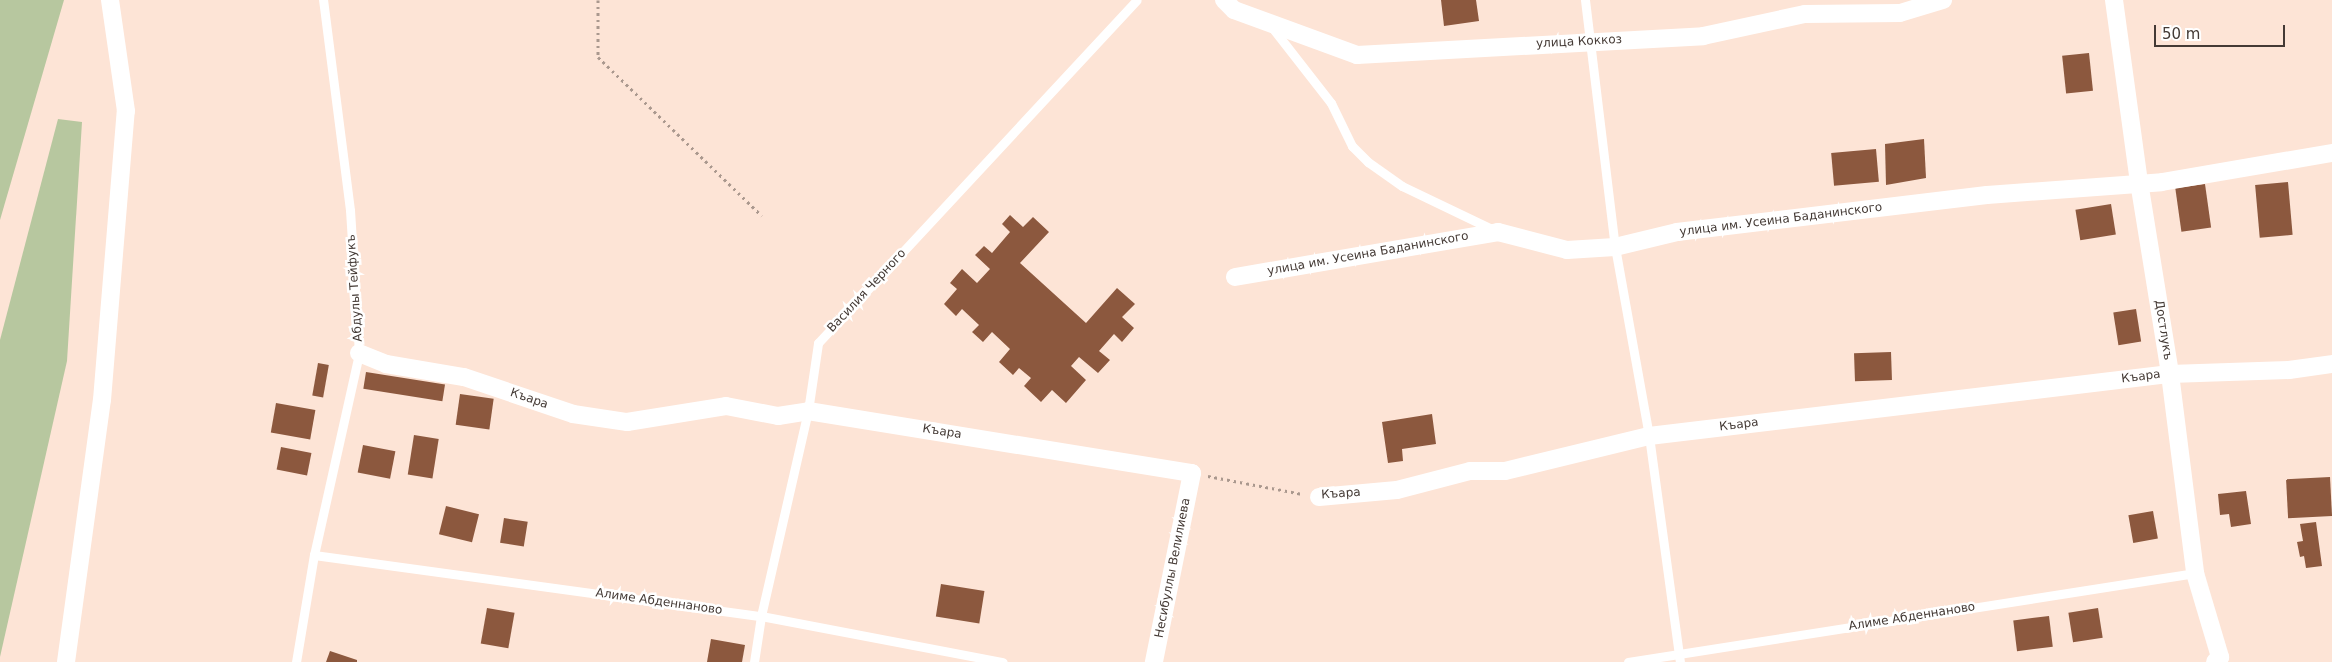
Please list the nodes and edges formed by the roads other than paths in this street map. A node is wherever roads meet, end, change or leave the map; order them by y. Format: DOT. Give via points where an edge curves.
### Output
graph roads {
  1 [pos="110,0"];
  2 [pos="323,0"];
  3 [pos="1137,0"];
  4 [pos="1224,0"];
  5 [pos="1585,0"];
  6 [pos="1943,0"];
  7 [pos="2114,0"];
  8 [pos="1267,22"];
  9 [pos="1589,40"];
  10 [pos="2332,153"];
  11 [pos="2139,182"];
  12 [pos="1498,232"];
  13 [pos="1615,248"];
  14 [pos="1235,277"];
  15 [pos="360,353"];
  16 [pos="2332,364"];
  17 [pos="2170,374"];
  18 [pos="808,411"];
  19 [pos="1649,436"];
  20 [pos="1192,473"];
  21 [pos="1319,497"];
  22 [pos="314,555"];
  23 [pos="2195,573"];
  24 [pos="761,616"];
  25 [pos="1679,657"];
  26 [pos="2217,660"];
  27 [pos="66,662"];
  28 [pos="296,662"];
  29 [pos="754,662"];
  30 [pos="1003,662"];
  31 [pos="1154,662"];
  32 [pos="1628,662"];
  1 -- 27 [label="street" via="126,111 102,400"];
  2 -- 15 [label="lane, Абдулы Тейфукъ" via="350,210"];
  3 -- 18 [label="lane, Василия Черного" via="818,343"];
  4 -- 8 [label="street, улица Коккоз" via="1234,10"];
  5 -- 9 [label="lane"];
  6 -- 9 [label="street, улица Коккоз" via="1900,13 1805,14 1703,36"];
  7 -- 11 [label="street, Достлукъ"];
  8 -- 9 [label="street, улица Коккоз" via="1357,55"];
  8 -- 12 [label="lane" via="1331,103 1352,146 1368,162 1402,186"];
  9 -- 13 [label="lane"];
  10 -- 11 [label="street, улица им. Усеина Баданинского" via="2162,182"];
  11 -- 13 [label="street, улица им. Усеина Баданинского" via="1987,195 1677,232"];
  11 -- 17 [label="street, Достлукъ"];
  12 -- 13 [label="street, улица им. Усеина Баданинского" via="1567,250"];
  12 -- 14 [label="street, улица им. Усеина Баданинского"];
  13 -- 19 [label="lane"];
  15 -- 18 [label="street, Къара" via="386,364 464,377 573,414 627,422 726,406 778,416"];
  15 -- 22 [label="lane, Абдулы Тейфукъ"];
  16 -- 17 [label="street, Къара" via="2289,370"];
  17 -- 19 [label="street, Къара"];
  17 -- 23 [label="street, Достлукъ"];
  18 -- 20 [label="street, Къара"];
  18 -- 24 [label="lane, Василия Черного"];
  19 -- 21 [label="street, Къара" via="1505,472 1470,470 1397,490"];
  19 -- 25 [label="lane"];
  20 -- 31 [label="street, Несибуллы Велилиева"];
  22 -- 24 [label="lane, Алиме Абденнаново"];
  22 -- 28 [label="lane, Абдулы Тейфукъ"];
  23 -- 25 [label="lane, Алиме Абденнаново"];
  23 -- 26 [label="street, Достлукъ"];
  24 -- 29 [label="lane, Василия Черного"];
  24 -- 30 [label="lane, Алиме Абденнаново"];
  25 -- 32 [label="lane, Алиме Абденнаново"];
}
